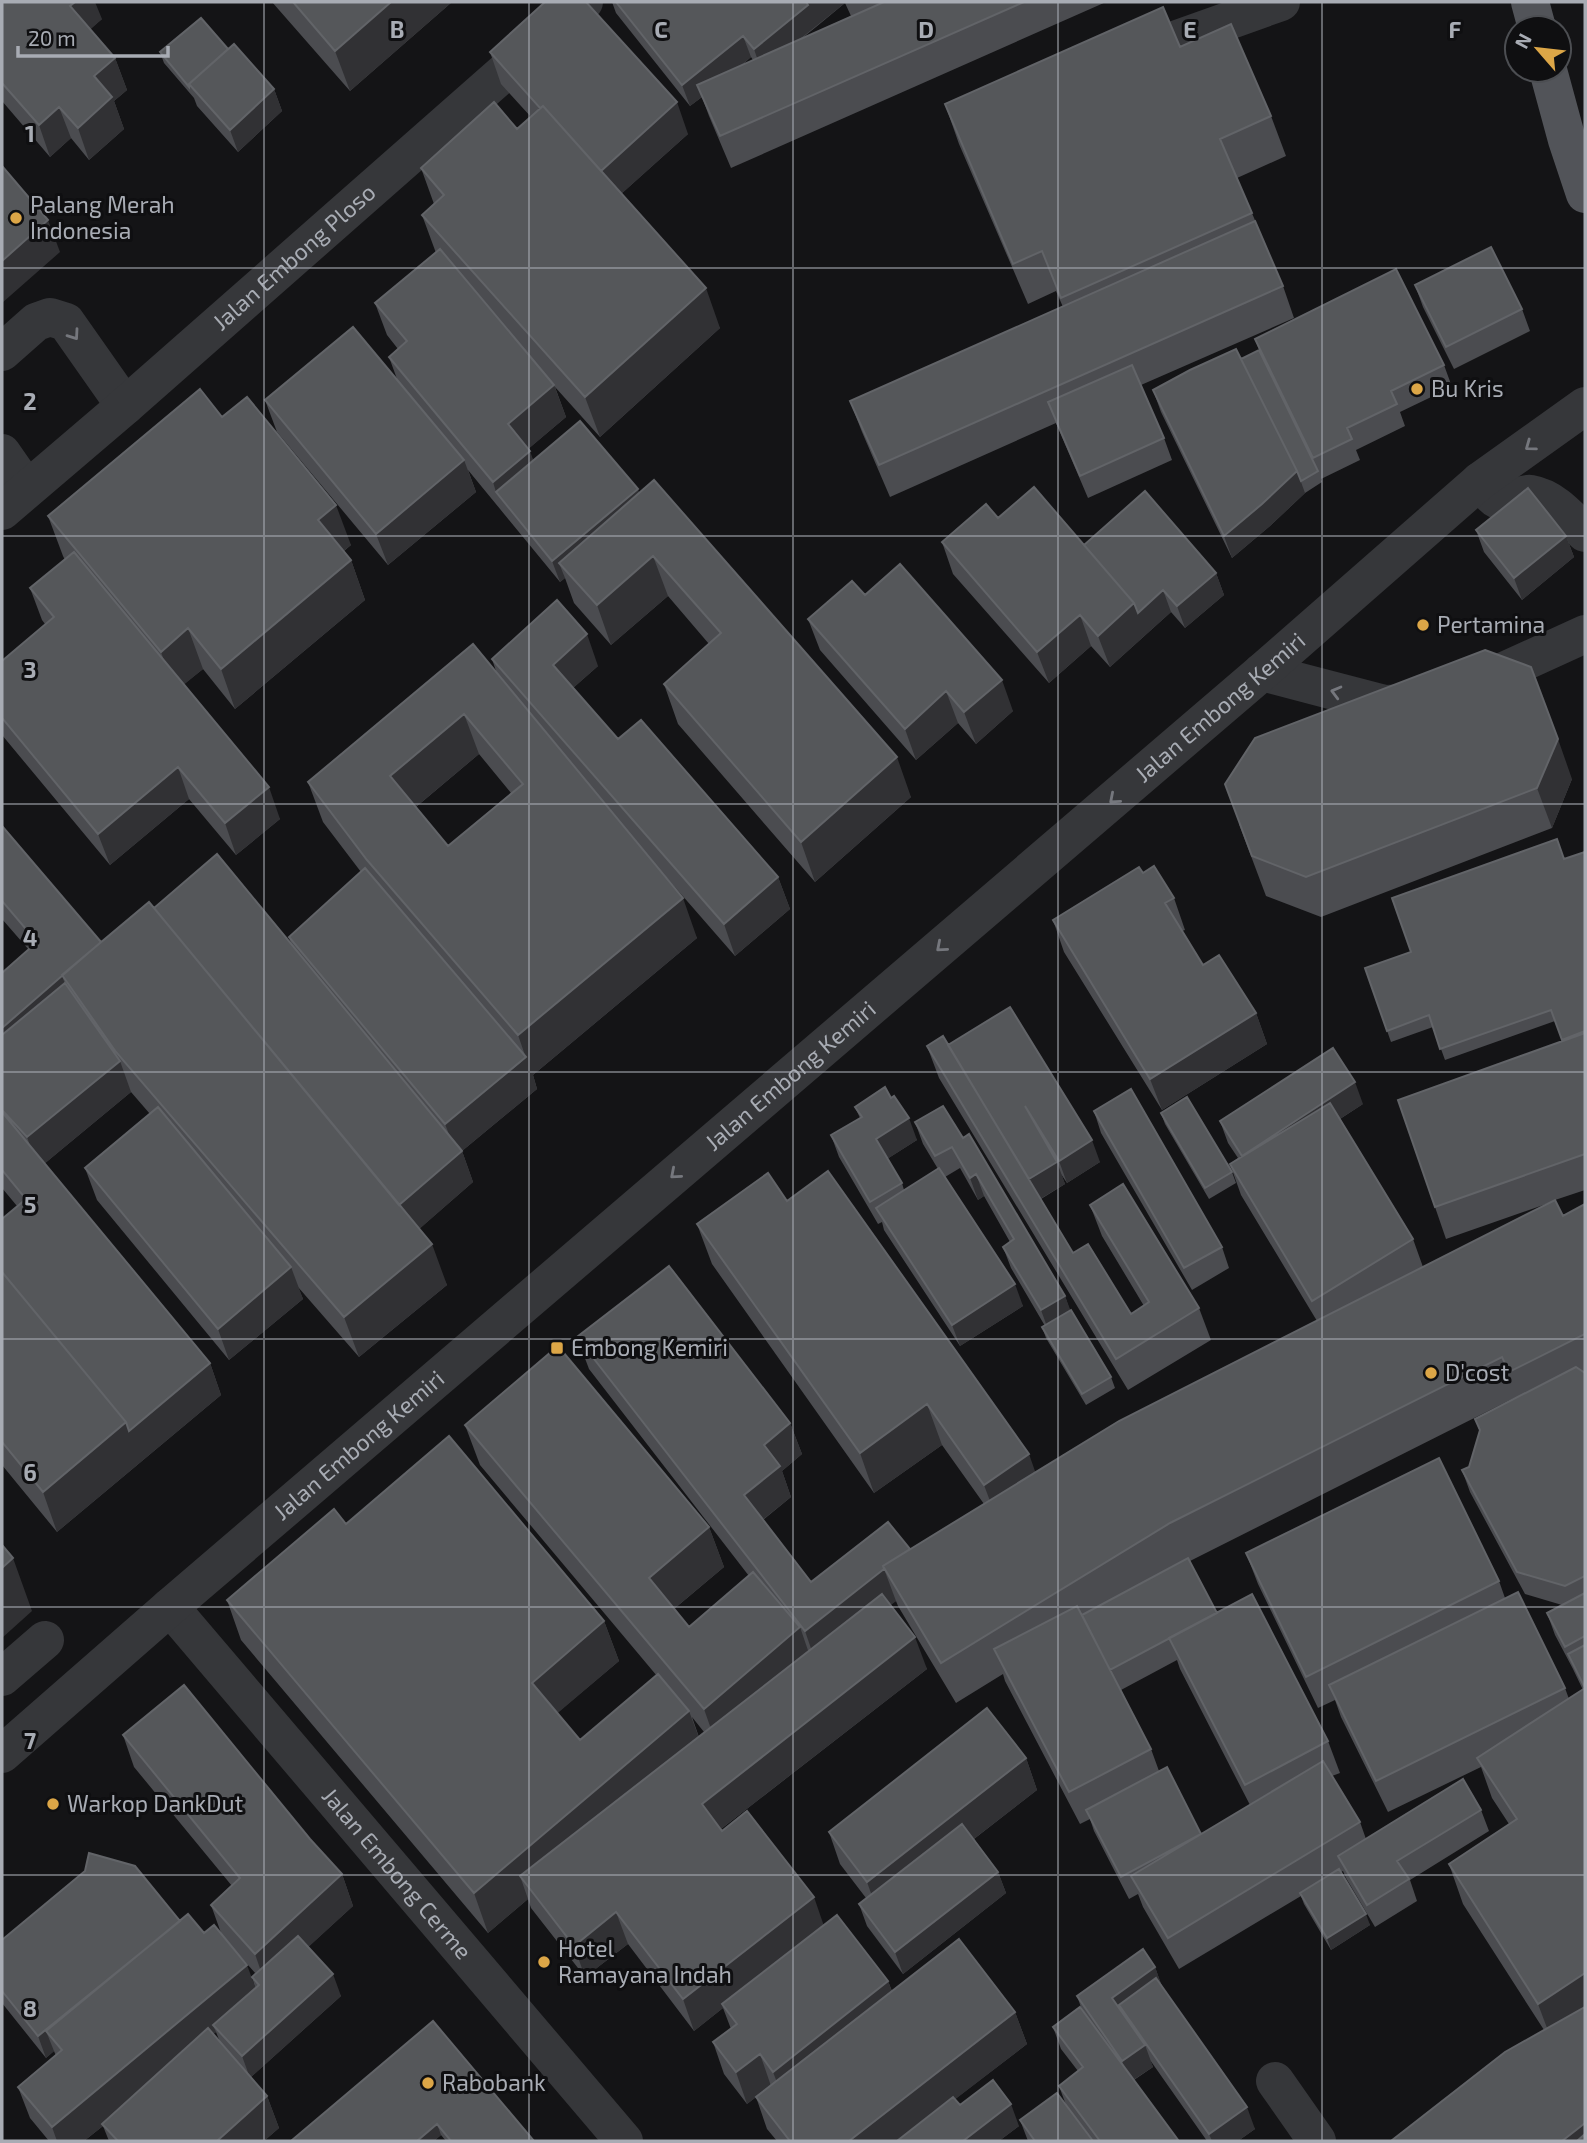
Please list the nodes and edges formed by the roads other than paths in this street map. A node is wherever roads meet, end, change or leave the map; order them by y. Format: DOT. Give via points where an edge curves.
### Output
graph roads {
  1 [pos="584,2"];
  2 [pos="1281,2"];
  3 [pos="1090,71"];
  4 [pos="1554,84"];
  5 [pos="1576,137"];
  6 [pos="1585,194"];
  7 [pos="2,352"];
  8 [pos="125,405"];
  9 [pos="1585,406"];
  10 [pos="2,453"];
  11 [pos="1486,488"];
  12 [pos="14,500"];
  13 [pos="1585,533"];
  14 [pos="1585,634"];
  15 [pos="1279,676"];
  16 [pos="170,1607"];
  17 [pos="45,1640"];
  18 [pos="2,1677"];
  19 [pos="4,1747"];
  20 [pos="1275,2081"];
  21 [pos="624,2141"];
  22 [pos="1317,2141"];
  1 -- 8 [label="street, Jalan Embong Ploso"];
  2 -- 3 [label="street"];
  4 -- 5 [label="main road"];
  5 -- 6 [label="main road"];
  7 -- 8 [label="street, one-way" via="36,322 50,317 66,322"];
  8 -- 12 [label="street, Jalan Embong Ploso"];
  9 -- 11 [label="street, Jalan Embong Kemiri, one-way"];
  10 -- 12 [label="street"];
  11 -- 13 [label="street" via="1501,503 1535,495 1562,509"];
  11 -- 15 [label="street, Jalan Embong Kemiri"];
  14 -- 15 [label="street, one-way" via="1471,686 1412,703 1384,704"];
  15 -- 16 [label="street, Jalan Embong Kemiri, one-way"];
  16 -- 19 [label="street, Jalan Embong Kemiri"];
  16 -- 21 [label="street, Jalan Embong Cerme"];
  17 -- 18 [label="street"];
  20 -- 22 [label="street"];
}
